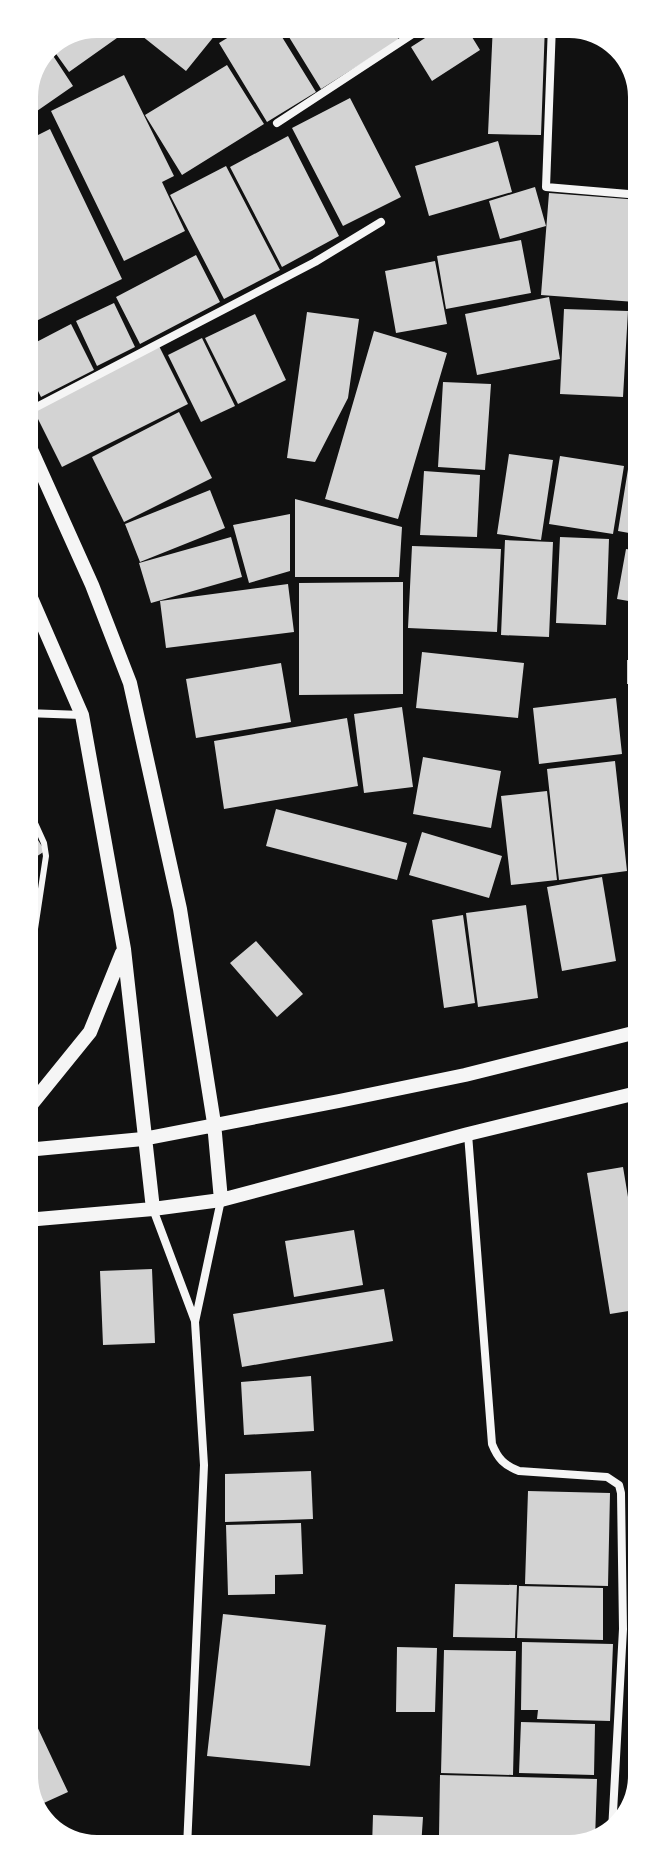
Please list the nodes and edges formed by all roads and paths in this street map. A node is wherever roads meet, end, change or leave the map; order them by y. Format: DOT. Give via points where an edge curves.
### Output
graph roads {
  1 [pos="410,38"];
  2 [pos="552,38"];
  3 [pos="277,123"];
  4 [pos="628,194"];
  5 [pos="381,222"];
  6 [pos="38,406"];
  7 [pos="38,465"];
  8 [pos="38,614"];
  9 [pos="38,713"];
  10 [pos="82,715"];
  11 [pos="38,830"];
  12 [pos="38,909"];
  13 [pos="124,949"];
  14 [pos="628,1034"];
  15 [pos="628,1095"];
  16 [pos="38,1096"];
  17 [pos="214,1123"];
  18 [pos="468,1134"];
  19 [pos="143,1139"];
  20 [pos="38,1149"];
  21 [pos="221,1200"];
  22 [pos="153,1209"];
  23 [pos="38,1219"];
  24 [pos="195,1322"];
  25 [pos="613,1816"];
  26 [pos="188,1835"];
  1 -- 3 [label="street"];
  2 -- 4 [label="street" via="546,187"];
  5 -- 6 [label="street" via="315,262"];
  7 -- 17 [label="street" via="130,683 180,909"];
  8 -- 10 [label="street"];
  9 -- 10 [label="street"];
  10 -- 13 [label="street"];
  11 -- 12 [label="lane" via="46,856"];
  13 -- 16 [label="street" via="90,1032"];
  13 -- 19 [label="street"];
  14 -- 17 [label="street" via="465,1075"];
  15 -- 18 [label="street"];
  17 -- 19 [label="street"];
  17 -- 21 [label="street"];
  18 -- 21 [label="street"];
  18 -- 25 [label="street" via="497,1457 519,1471 607,1477 619,1485 623,1629"];
  19 -- 20 [label="street"];
  19 -- 22 [label="street"];
  21 -- 22 [label="street"];
  21 -- 24 [label="street"];
  22 -- 23 [label="street"];
  22 -- 24 [label="street"];
  24 -- 26 [label="street" via="204,1465"];
}
